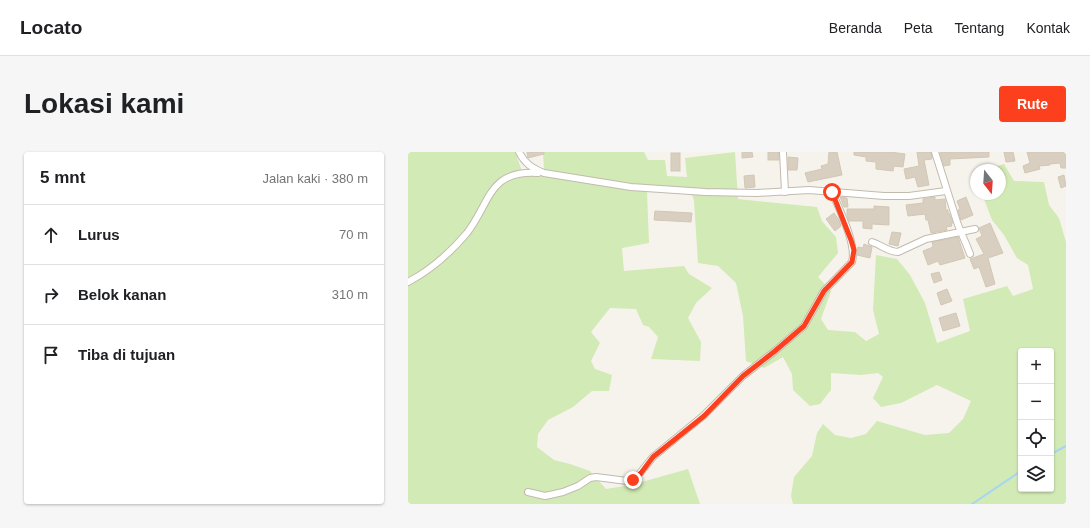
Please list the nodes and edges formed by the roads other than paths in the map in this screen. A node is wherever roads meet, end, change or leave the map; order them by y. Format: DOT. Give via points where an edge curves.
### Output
graph roads {
  1 [pos="519,152"];
  2 [pos="783,152"];
  3 [pos="936,152"];
  4 [pos="544,173"];
  5 [pos="946,191"];
  6 [pos="785,192"];
  7 [pos="832,192"];
  8 [pos="975,228"];
  9 [pos="960,231"];
  10 [pos="872,242"];
  11 [pos="970,254"];
  12 [pos="408,282"];
  13 [pos="528,492"];
  1 -- 4 [label="street" via="526,164"];
  2 -- 6 [label="street"];
  3 -- 5 [label="street"];
  4 -- 6 [label="street" via="631,187 705,192"];
  4 -- 12 [label="street" via="520,173 499,182 477,218 452,249 437,263"];
  5 -- 7 [label="street" via="909,196"];
  5 -- 9 [label="street"];
  6 -- 7 [label="street"];
  7 -- 13 [label="street" via="851,240 854,257 824,291 804,326 743,376 704,416 653,457 636,478 627,481 590,478 578,486 545,496"];
  8 -- 9 [label="street"];
  9 -- 10 [label="street" via="926,240 898,252"];
  9 -- 11 [label="street"];
}
